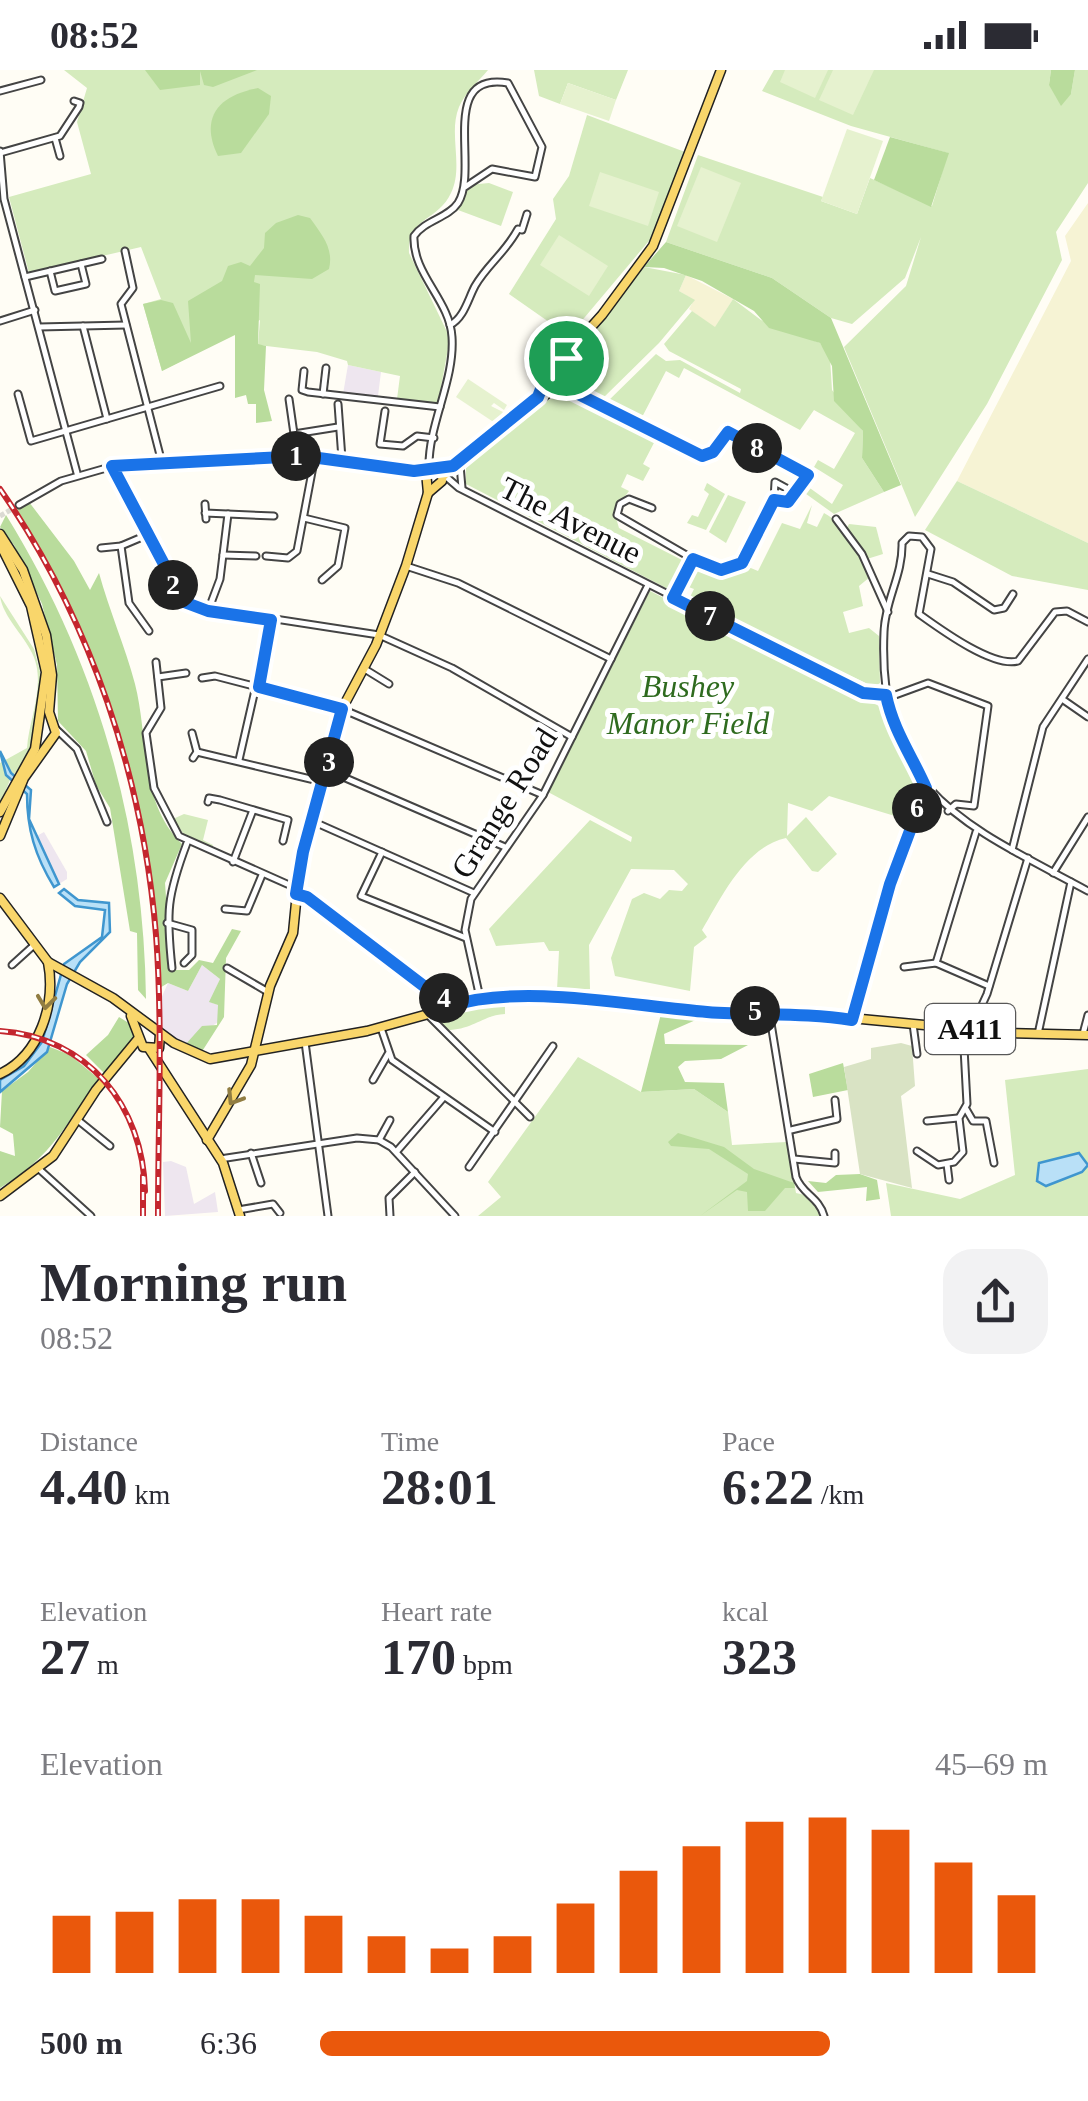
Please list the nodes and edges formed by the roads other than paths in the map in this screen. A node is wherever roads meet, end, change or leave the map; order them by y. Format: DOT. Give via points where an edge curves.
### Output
graph roads {
  1 [pos="721,70"];
  2 [pos="41,80"];
  3 [pos="0,91"];
  4 [pos="74,101"];
  5 [pos="55,138"];
  6 [pos="0,152"];
  7 [pos="60,156"];
  8 [pos="464,187"];
  9 [pos="528,214"];
  10 [pos="124,251"];
  11 [pos="102,259"];
  12 [pos="82,264"];
  13 [pos="50,271"];
  14 [pos="25,277"];
  15 [pos="35,310"];
  16 [pos="0,321"];
  17 [pos="126,325"];
  18 [pos="450,325"];
  19 [pos="83,326"];
  20 [pos="39,327"];
  21 [pos="566,358"];
  22 [pos="326,368"];
  23 [pos="304,371"];
  24 [pos="550,373"];
  25 [pos="545,383"];
  26 [pos="558,383"];
  27 [pos="220,386"];
  28 [pos="18,394"];
  29 [pos="323,394"];
  30 [pos="538,397"];
  31 [pos="289,399"];
  32 [pos="338,404"];
  33 [pos="148,407"];
  34 [pos="440,407"];
  35 [pos="385,411"];
  36 [pos="107,418"];
  37 [pos="338,428"];
  38 [pos="66,430"];
  39 [pos="434,438"];
  40 [pos="315,456"];
  41 [pos="342,458"];
  42 [pos="463,460"];
  43 [pos="162,463"];
  44 [pos="112,466"];
  45 [pos="436,474"];
  46 [pos="78,475"];
  47 [pos="464,490"];
  48 [pos="796,493"];
  49 [pos="774,500"];
  50 [pos="204,504"];
  51 [pos="18,505"];
  52 [pos="652,508"];
  53 [pos="228,514"];
  54 [pos="274,516"];
  55 [pos="304,518"];
  56 [pos="836,518"];
  57 [pos="147,535"];
  58 [pos="1,538"];
  59 [pos="121,546"];
  60 [pos="101,548"];
  61 [pos="223,555"];
  62 [pos="256,556"];
  63 [pos="266,556"];
  64 [pos="693,559"];
  65 [pos="406,566"];
  66 [pos="928,574"];
  67 [pos="322,580"];
  68 [pos="648,584"];
  69 [pos="1013,594"];
  70 [pos="673,598"];
  71 [pos="208,611"];
  72 [pos="888,612"];
  73 [pos="271,620"];
  74 [pos="1088,622"];
  75 [pos="149,631"];
  76 [pos="379,635"];
  77 [pos="1088,658"];
  78 [pos="611,659"];
  79 [pos="156,662"];
  80 [pos="363,668"];
  81 [pos="186,673"];
  82 [pos="158,677"];
  83 [pos="202,678"];
  84 [pos="389,684"];
  85 [pos="259,687"];
  86 [pos="886,696"];
  87 [pos="1062,699"];
  88 [pos="342,709"];
  89 [pos="1088,717"];
  90 [pos="37,725"];
  91 [pos="54,726"];
  92 [pos="192,734"];
  93 [pos="36,736"];
  94 [pos="572,736"];
  95 [pos="70,740"];
  96 [pos="51,741"];
  97 [pos="239,760"];
  98 [pos="327,770"];
  99 [pos="21,776"];
  100 [pos="323,782"];
  101 [pos="926,788"];
  102 [pos="14,789"];
  103 [pos="542,795"];
  104 [pos="208,802"];
  105 [pos="252,810"];
  106 [pos="948,811"];
  107 [pos="0,812"];
  108 [pos="1088,817"];
  109 [pos="312,821"];
  110 [pos="108,822"];
  111 [pos="976,832"];
  112 [pos="0,836"];
  113 [pos="283,841"];
  114 [pos="187,843"];
  115 [pos="505,847"];
  116 [pos="1012,850"];
  117 [pos="382,852"];
  118 [pos="1028,858"];
  119 [pos="233,862"];
  120 [pos="1053,872"];
  121 [pos="262,874"];
  122 [pos="1071,882"];
  123 [pos="296,891"];
  124 [pos="1088,891"];
  125 [pos="474,893"];
  126 [pos="0,898"];
  127 [pos="224,908"];
  128 [pos="248,910"];
  129 [pos="256,912"];
  130 [pos="167,923"];
  131 [pos="466,938"];
  132 [pos="33,946"];
  133 [pos="184,963"];
  134 [pos="936,963"];
  135 [pos="12,965"];
  136 [pos="49,966"];
  137 [pos="904,967"];
  138 [pos="172,968"];
  139 [pos="227,968"];
  140 [pos="989,986"];
  141 [pos="268,992"];
  142 [pos="480,998"];
  143 [pos="450,1006"];
  144 [pos="127,1009"];
  145 [pos="769,1011"];
  146 [pos="426,1014"];
  147 [pos="1088,1015"];
  148 [pos="852,1020"];
  149 [pos="913,1024"];
  150 [pos="148,1027"];
  151 [pos="381,1028"];
  152 [pos="967,1029"];
  153 [pos="160,1034"];
  154 [pos="1038,1034"];
  155 [pos="1085,1034"];
  156 [pos="138,1036"];
  157 [pos="304,1040"];
  158 [pos="174,1043"];
  159 [pos="553,1046"];
  160 [pos="148,1049"];
  161 [pos="133,1050"];
  162 [pos="259,1050"];
  163 [pos="238,1054"];
  164 [pos="388,1054"];
  165 [pos="917,1054"];
  166 [pos="159,1058"];
  167 [pos="251,1065"];
  168 [pos="0,1074"];
  169 [pos="374,1080"];
  170 [pos="444,1096"];
  171 [pos="835,1100"];
  172 [pos="516,1103"];
  173 [pos="966,1109"];
  174 [pos="530,1117"];
  175 [pos="959,1118"];
  176 [pos="390,1120"];
  177 [pos="79,1121"];
  178 [pos="926,1121"];
  179 [pos="212,1128"];
  180 [pos="200,1130"];
  181 [pos="791,1130"];
  182 [pos="495,1132"];
  183 [pos="207,1140"];
  184 [pos="379,1140"];
  185 [pos="318,1144"];
  186 [pos="110,1146"];
  187 [pos="917,1151"];
  188 [pos="396,1152"];
  189 [pos="251,1153"];
  190 [pos="835,1153"];
  191 [pos="220,1158"];
  192 [pos="794,1159"];
  193 [pos="994,1163"];
  194 [pos="947,1164"];
  195 [pos="38,1169"];
  196 [pos="415,1172"];
  197 [pos="475,1172"];
  198 [pos="949,1180"];
  199 [pos="261,1183"];
  200 [pos="0,1196"];
  201 [pos="239,1213"];
  202 [pos="280,1213"];
  203 [pos="90,1216"];
  204 [pos="328,1216"];
  205 [pos="390,1216"];
  206 [pos="455,1216"];
  207 [pos="824,1216"];
  1 -- 21 [label="main road" via="653,246"];
  2 -- 3 [label="street"];
  4 -- 5 [label="street" via="80,102 70,126"];
  5 -- 6 [label="street"];
  5 -- 7 [label="street"];
  6 -- 14 [label="street" via="4,199"];
  8 -- 8 [label="street" via="468,99 483,83 508,83 542,147 535,177 492,169"];
  8 -- 18 [label="street" via="456,207 421,227 413,242"];
  9 -- 18 [label="street"];
  10 -- 17 [label="street" via="131,293 121,300"];
  11 -- 12 [label="street"];
  12 -- 13 [label="street"];
  12 -- 13 [label="street" via="86,284 55,291"];
  13 -- 14 [label="street"];
  14 -- 15 [label="street"];
  15 -- 16 [label="street"];
  15 -- 20 [label="street"];
  17 -- 19 [label="street"];
  17 -- 33 [label="street"];
  18 -- 34 [label="street"];
  19 -- 20 [label="street"];
  19 -- 36 [label="street"];
  20 -- 38 [label="street"];
  21 -- 24 [label="main road"];
  21 -- 26 [label="main road"];
  22 -- 29 [label="street"];
  23 -- 29 [label="street" via="302,390"];
  24 -- 25 [label="main road"];
  24 -- 26 [label="main road"];
  25 -- 26 [label="main road"];
  25 -- 30 [label="main road"];
  26 -- 30 [label="main road"];
  26 -- 48 [label="street" via="708,456 728,432 808,475"];
  27 -- 33 [label="street"];
  28 -- 38 [label="street" via="30,440"];
  29 -- 34 [label="street"];
  30 -- 42 [label="main road"];
  31 -- 37 [label="street" via="294,434"];
  32 -- 37 [label="street"];
  33 -- 36 [label="street"];
  33 -- 43 [label="street"];
  34 -- 39 [label="street"];
  35 -- 39 [label="street" via="380,444"];
  36 -- 38 [label="street"];
  37 -- 41 [label="street"];
  38 -- 46 [label="street"];
  39 -- 45 [label="street"];
  40 -- 41 [label="street"];
  40 -- 43 [label="street"];
  40 -- 55 [label="street"];
  41 -- 45 [label="street, The Avenue"];
  42 -- 45 [label="main road"];
  42 -- 47 [label="street" via="458,475"];
  43 -- 44 [label="street"];
  44 -- 46 [label="street"];
  44 -- 57 [label="street"];
  45 -- 47 [label="street, The Avenue"];
  45 -- 65 [label="main road"];
  46 -- 51 [label="street"];
  47 -- 68 [label="street, The Avenue"];
  48 -- 49 [label="street" via="785,504"];
  48 -- 49 [label="street" via="776,482"];
  49 -- 64 [label="street" via="738,566 714,569"];
  50 -- 53 [label="street" via="205,516"];
  52 -- 64 [label="street" via="624,500 616,516"];
  53 -- 54 [label="street"];
  53 -- 61 [label="street"];
  55 -- 63 [label="street" via="294,556"];
  55 -- 67 [label="street" via="344,528 336,573"];
  56 -- 72 [label="street" via="862,554"];
  57 -- 59 [label="street"];
  57 -- 71 [label="street" via="180,598"];
  58 -- 90 [label="main road" via="44,652 46,684"];
  58 -- 91 [label="main road" via="27,579 46,635"];
  59 -- 60 [label="street"];
  59 -- 75 [label="street" via="131,608"];
  61 -- 62 [label="street"];
  61 -- 71 [label="street"];
  64 -- 70 [label="street"];
  65 -- 76 [label="main road"];
  65 -- 78 [label="street" via="458,583"];
  66 -- 69 [label="street" via="994,610 1006,607"];
  66 -- 72 [label="street" via="928,542 905,538"];
  66 -- 74 [label="street" via="919,614 1003,663 1023,658 1052,614 1067,611"];
  68 -- 70 [label="street, The Avenue"];
  68 -- 78 [label="street, Grange Road"];
  70 -- 86 [label="street, The Avenue" via="863,693"];
  71 -- 73 [label="street"];
  72 -- 86 [label="street"];
  73 -- 76 [label="street"];
  73 -- 85 [label="street"];
  76 -- 80 [label="main road"];
  76 -- 94 [label="street"];
  77 -- 87 [label="street"];
  78 -- 94 [label="street, Grange Road"];
  79 -- 82 [label="street"];
  80 -- 84 [label="street"];
  80 -- 88 [label="main road"];
  81 -- 82 [label="street"];
  82 -- 114 [label="street" via="161,708 146,733 153,782"];
  83 -- 85 [label="street"];
  85 -- 88 [label="street"];
  85 -- 97 [label="street"];
  86 -- 101 [label="street"];
  86 -- 106 [label="street" via="926,683 988,706 974,806 956,804"];
  87 -- 89 [label="street"];
  87 -- 116 [label="street" via="1043,728"];
  88 -- 98 [label="main road"];
  88 -- 103 [label="street"];
  90 -- 91 [label="main road"];
  90 -- 93 [label="main road"];
  91 -- 95 [label="street"];
  91 -- 96 [label="main road"];
  92 -- 97 [label="street" via="195,755"];
  93 -- 96 [label="main road"];
  93 -- 99 [label="main road"];
  94 -- 103 [label="street, Grange Road"];
  95 -- 96 [label="street"];
  95 -- 110 [label="street"];
  96 -- 99 [label="main road"];
  97 -- 100 [label="street"];
  98 -- 100 [label="main road"];
  98 -- 115 [label="street"];
  99 -- 102 [label="main road"];
  100 -- 109 [label="main road"];
  101 -- 106 [label="street"];
  101 -- 148 [label="street" via="890,884"];
  102 -- 107 [label="main road"];
  102 -- 112 [label="main road"];
  103 -- 115 [label="street, Grange Road"];
  104 -- 105 [label="street"];
  105 -- 113 [label="street" via="288,820"];
  105 -- 119 [label="street"];
  106 -- 111 [label="street"];
  108 -- 120 [label="street"];
  109 -- 117 [label="street"];
  109 -- 123 [label="main road"];
  111 -- 116 [label="street"];
  111 -- 134 [label="street"];
  114 -- 119 [label="street"];
  114 -- 130 [label="street" via="171,881"];
  115 -- 125 [label="street, Grange Road"];
  116 -- 118 [label="street"];
  117 -- 125 [label="street"];
  117 -- 131 [label="street" via="362,896"];
  118 -- 120 [label="street"];
  118 -- 140 [label="street"];
  119 -- 121 [label="street"];
  120 -- 122 [label="street"];
  121 -- 123 [label="street"];
  121 -- 128 [label="street"];
  122 -- 124 [label="street"];
  122 -- 154 [label="street"];
  123 -- 141 [label="main road" via="293,933"];
  123 -- 143 [label="street"];
  125 -- 131 [label="street, Grange Road"];
  126 -- 132 [label="main road"];
  127 -- 128 [label="street"];
  128 -- 129 [label="street"];
  130 -- 133 [label="street" via="191,928 192,957"];
  130 -- 138 [label="street"];
  131 -- 142 [label="street, Grange Road"];
  132 -- 135 [label="street"];
  132 -- 136 [label="main road"];
  134 -- 137 [label="street"];
  134 -- 140 [label="street"];
  136 -- 144 [label="main road"];
  136 -- 168 [label="main road, one-way" via="36,1042"];
  139 -- 141 [label="street"];
  140 -- 152 [label="street"];
  141 -- 162 [label="main road"];
  142 -- 143 [label="main road, A411"];
  142 -- 145 [label="main road, A411"];
  143 -- 146 [label="main road, A411"];
  144 -- 150 [label="main road"];
  144 -- 156 [label="main road"];
  145 -- 148 [label="main road, A411"];
  145 -- 181 [label="street"];
  146 -- 151 [label="main road, A411"];
  146 -- 172 [label="street"];
  147 -- 155 [label="street"];
  148 -- 149 [label="main road, A411"];
  149 -- 152 [label="main road, A411"];
  149 -- 165 [label="street"];
  150 -- 153 [label="main road"];
  150 -- 156 [label="main road"];
  151 -- 157 [label="main road, A411"];
  151 -- 164 [label="street"];
  152 -- 154 [label="main road, A411"];
  152 -- 173 [label="street"];
  153 -- 158 [label="main road, A411"];
  153 -- 160 [label="main road" via="161,1046"];
  154 -- 155 [label="main road, A411"];
  156 -- 160 [label="main road"];
  156 -- 161 [label="main road"];
  157 -- 162 [label="main road, A411"];
  157 -- 185 [label="street"];
  158 -- 163 [label="main road, A411" via="210,1059"];
  158 -- 166 [label="main road"];
  159 -- 172 [label="street"];
  160 -- 161 [label="main road"];
  160 -- 166 [label="main road"];
  161 -- 177 [label="main road" via="97,1089"];
  162 -- 163 [label="main road, A411"];
  162 -- 167 [label="main road"];
  163 -- 167 [label="main road"];
  164 -- 169 [label="street"];
  164 -- 170 [label="street"];
  166 -- 180 [label="main road"];
  167 -- 179 [label="main road, one-way"];
  170 -- 182 [label="street"];
  170 -- 188 [label="street"];
  171 -- 181 [label="street" via="837,1119"];
  172 -- 174 [label="street"];
  172 -- 182 [label="street"];
  173 -- 175 [label="street"];
  173 -- 193 [label="street" via="973,1122 986,1121"];
  175 -- 178 [label="street"];
  175 -- 194 [label="street" via="963,1152"];
  176 -- 184 [label="street"];
  177 -- 186 [label="street"];
  177 -- 195 [label="main road"];
  179 -- 180 [label="main road"];
  179 -- 183 [label="main road"];
  180 -- 183 [label="main road"];
  181 -- 192 [label="street"];
  182 -- 197 [label="street" via="468,1164"];
  183 -- 191 [label="main road"];
  184 -- 185 [label="street"];
  184 -- 188 [label="street"];
  185 -- 189 [label="street"];
  185 -- 204 [label="street"];
  187 -- 194 [label="street" via="932,1163"];
  188 -- 196 [label="street"];
  189 -- 191 [label="street"];
  189 -- 199 [label="street"];
  190 -- 192 [label="street" via="834,1164"];
  191 -- 201 [label="main road"];
  192 -- 207 [label="street" via="800,1186 816,1197"];
  194 -- 198 [label="street"];
  195 -- 200 [label="main road"];
  195 -- 203 [label="street"];
  196 -- 205 [label="street" via="389,1198"];
  196 -- 206 [label="street"];
  201 -- 202 [label="street" via="273,1204"];
}
